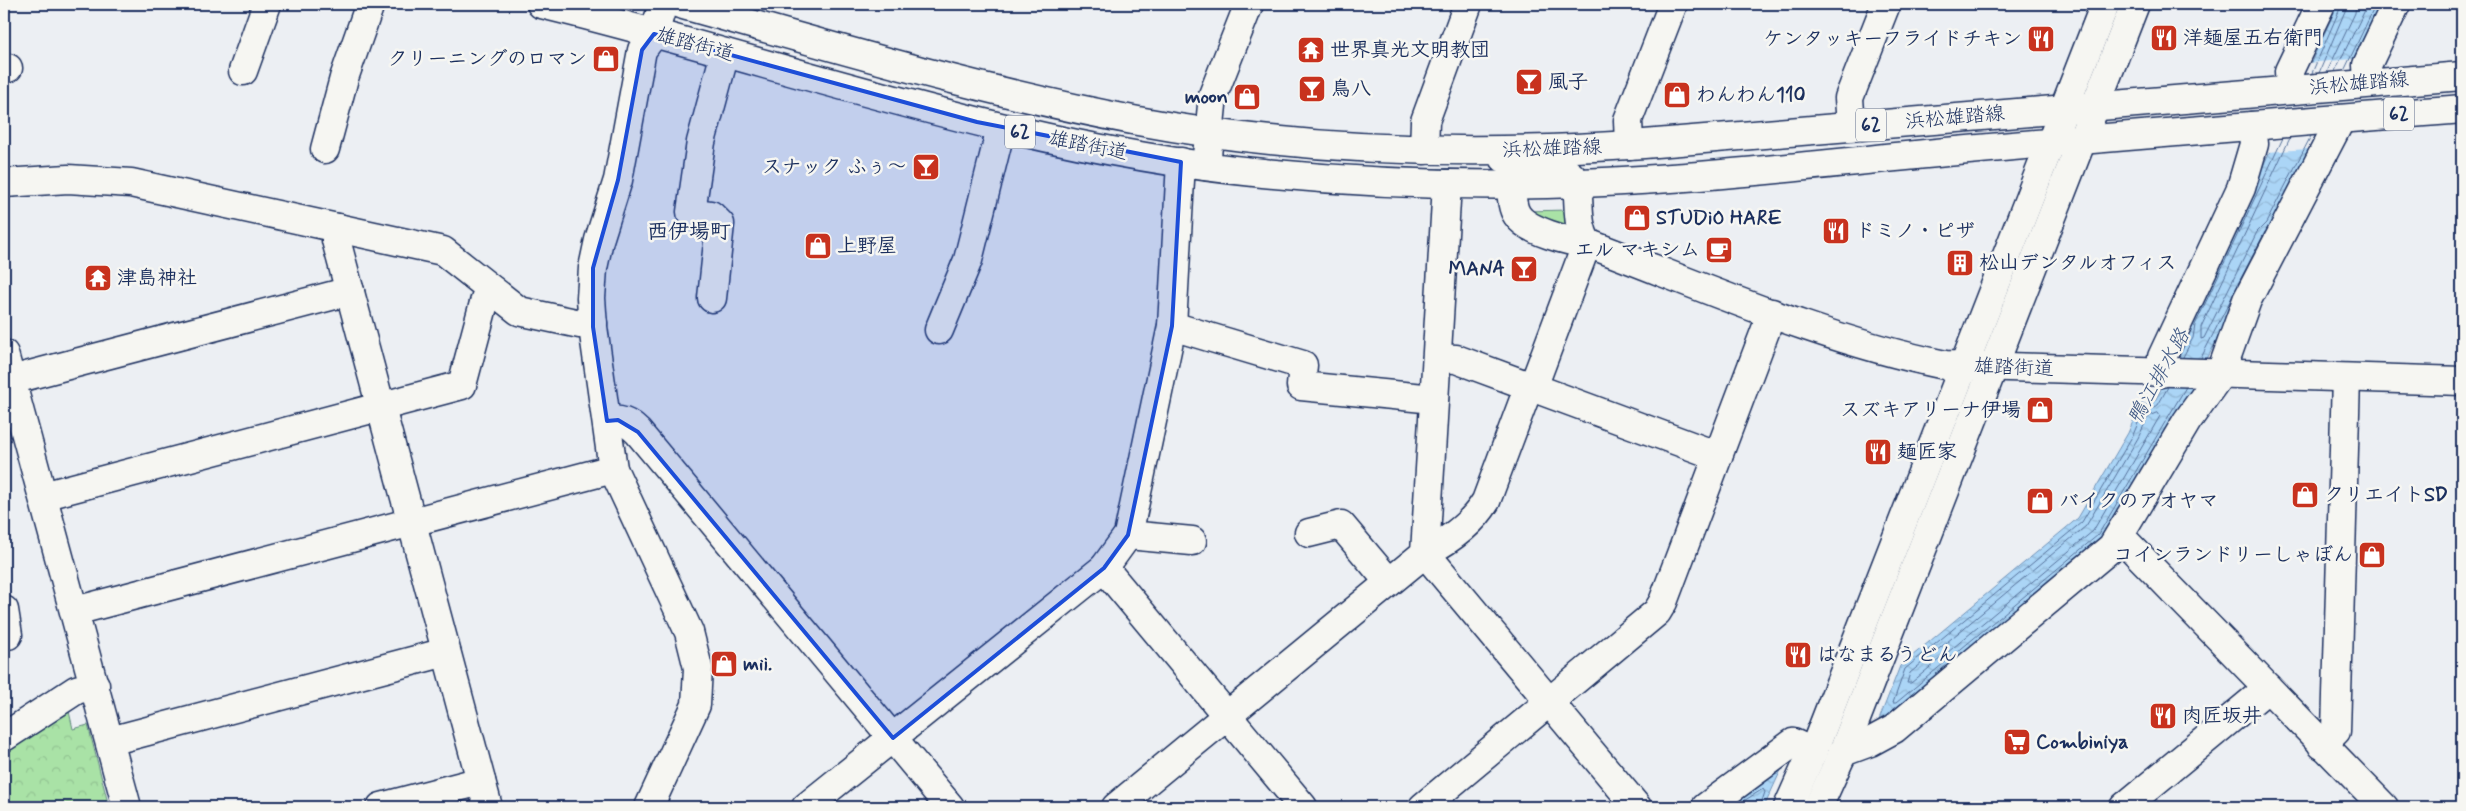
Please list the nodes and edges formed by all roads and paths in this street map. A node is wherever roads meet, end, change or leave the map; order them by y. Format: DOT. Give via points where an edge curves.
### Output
graph roads {
  1 [pos="267,4"];
  2 [pos="370,4"];
  3 [pos="541,4"];
  4 [pos="663,4"];
  5 [pos="680,4"];
  6 [pos="1249,4"];
  7 [pos="1468,4"];
  8 [pos="1673,4"];
  9 [pos="1886,4"];
  10 [pos="2106,4"];
  11 [pos="2135,4"];
  12 [pos="2321,4"];
  13 [pos="2396,4"];
  14 [pos="654,34"];
  15 [pos="725,53"];
  16 [pos="243,71"];
  17 [pos="2462,76"];
  18 [pos="2360,84"];
  19 [pos="2292,90"];
  20 [pos="2095,106"];
  21 [pos="2064,109"];
  22 [pos="2462,109"];
  23 [pos="2338,119"];
  24 [pos="2265,125"];
  25 [pos="1851,126"];
  26 [pos="1001,128"];
  27 [pos="1210,132"];
  28 [pos="2082,140"];
  29 [pos="2051,143"];
  30 [pos="1629,145"];
  31 [pos="325,149"];
  32 [pos="1436,150"];
  33 [pos="1194,164"];
  34 [pos="4,183"];
  35 [pos="1447,184"];
  36 [pos="1576,184"];
  37 [pos="1511,185"];
  38 [pos="339,228"];
  39 [pos="1587,243"];
  40 [pos="492,290"];
  41 [pos="350,291"];
  42 [pos="712,298"];
  43 [pos="1772,313"];
  44 [pos="593,323"];
  45 [pos="1172,326"];
  46 [pos="939,330"];
  47 [pos="4,354"];
  48 [pos="1437,358"];
  49 [pos="1965,367"];
  50 [pos="1994,368"];
  51 [pos="2164,373"];
  52 [pos="2212,375"];
  53 [pos="2346,378"];
  54 [pos="12,380"];
  55 [pos="2462,381"];
  56 [pos="1531,387"];
  57 [pos="1434,399"];
  58 [pos="381,407"];
  59 [pos="607,421"];
  60 [pos="1718,456"];
  61 [pos="613,469"];
  62 [pos="44,496"];
  63 [pos="412,523"];
  64 [pos="1309,533"];
  65 [pos="1128,535"];
  66 [pos="2120,536"];
  67 [pos="1192,541"];
  68 [pos="1425,553"];
  69 [pos="1104,568"];
  70 [pos="1390,582"];
  71 [pos="75,612"];
  72 [pos="446,652"];
  73 [pos="96,685"];
  74 [pos="2268,688"];
  75 [pos="1550,703"];
  76 [pos="1227,716"];
  77 [pos="4,737"];
  78 [pos="892,738"];
  79 [pos="110,741"];
  80 [pos="2322,745"];
  81 [pos="1813,752"];
  82 [pos="1842,752"];
  83 [pos="481,781"];
  84 [pos="1793,796"];
  85 [pos="127,807"];
  86 [pos="381,807"];
  87 [pos="488,807"];
  88 [pos="648,807"];
  89 [pos="806,807"];
  90 [pos="950,807"];
  91 [pos="1116,807"];
  92 [pos="1303,807"];
  93 [pos="1423,807"];
  94 [pos="1637,807"];
  95 [pos="1706,807"];
  96 [pos="1818,807"];
  97 [pos="2124,807"];
  98 [pos="2384,807"];
  1 -- 16 [label="street"];
  2 -- 31 [label="street" via="344,78"];
  3 -- 14 [label="street, 雄踏街道 / 62"];
  4 -- 14 [label="street"];
  5 -- 27 [label="street, 雄踏街道 / 62" via="1029,98"];
  6 -- 27 [label="street" via="1213,95"];
  7 -- 32 [label="street" via="1425,121"];
  8 -- 30 [label="street" via="1628,120"];
  9 -- 25 [label="street" via="1849,98"];
  10 -- 21 [label="street"];
  11 -- 20 [label="street"];
  12 -- 19 [label="street" via="2289,71"];
  13 -- 18 [label="street"];
  14 -- 15 [label="street, 雄踏街道 / 62"];
  14 -- 44 [label="street" via="642,50 618,180 593,268"];
  15 -- 26 [label="street, 雄踏街道 / 62"];
  15 -- 42 [label="street" via="701,142 691,212 711,215 720,224"];
  17 -- 18 [label="street, 浜松雄踏線 / 62"];
  18 -- 19 [label="street, 浜松雄踏線 / 62"];
  19 -- 20 [label="street, 浜松雄踏線 / 62"];
  20 -- 21 [label="street, 浜松雄踏線 / 62"];
  20 -- 28 [label="street"];
  21 -- 25 [label="street, 浜松雄踏線 / 62"];
  21 -- 29 [label="street"];
  22 -- 23 [label="street, 浜松雄踏線 / 62"];
  23 -- 24 [label="street, 浜松雄踏線 / 62"];
  23 -- 52 [label="street"];
  24 -- 28 [label="street, 浜松雄踏線 / 62"];
  24 -- 51 [label="street" via="2254,144 2242,185 2162,357"];
  25 -- 30 [label="street, 浜松雄踏線 / 62"];
  26 -- 33 [label="street, 雄踏街道 / 62"];
  26 -- 46 [label="street" via="968,260"];
  27 -- 32 [label="street, 雄踏街道 / 62" via="1287,141"];
  27 -- 33 [label="street"];
  28 -- 29 [label="street, 浜松雄踏線 / 62"];
  28 -- 50 [label="street"];
  29 -- 36 [label="street, 浜松雄踏線 / 62"];
  29 -- 49 [label="street"];
  30 -- 32 [label="street, 浜松雄踏線 / 62" via="1544,150"];
  32 -- 36 [label="street" via="1542,163 1567,173"];
  33 -- 35 [label="street, 雄踏街道 / 62" via="1350,181"];
  33 -- 45 [label="street"];
  34 -- 38 [label="street" via="68,179 131,183"];
  35 -- 37 [label="street, 雄踏街道 / 62"];
  35 -- 48 [label="street"];
  36 -- 37 [label="street, 浜松雄踏線 / 62"];
  36 -- 39 [label="street" via="1578,217"];
  37 -- 39 [label="street, 雄踏街道" via="1516,214 1523,222 1565,240"];
  38 -- 40 [label="street" via="443,251"];
  38 -- 41 [label="street" via="336,240"];
  39 -- 43 [label="street, 雄踏街道"];
  39 -- 56 [label="street"];
  40 -- 44 [label="street" via="519,311 580,324"];
  40 -- 58 [label="street" via="485,299 462,385"];
  41 -- 54 [label="street"];
  41 -- 58 [label="street"];
  43 -- 49 [label="street, 雄踏街道" via="1901,356"];
  43 -- 60 [label="street"];
  44 -- 59 [label="street"];
  45 -- 57 [label="street" via="1303,365 1301,386"];
  45 -- 65 [label="street"];
  47 -- 54 [label="street"];
  48 -- 56 [label="street" via="1456,359"];
  48 -- 57 [label="street"];
  49 -- 50 [label="street, 雄踏街道"];
  49 -- 81 [label="street"];
  50 -- 51 [label="street, 雄踏街道"];
  50 -- 82 [label="street"];
  51 -- 52 [label="street, 雄踏街道"];
  52 -- 53 [label="street, 雄踏街道"];
  52 -- 66 [label="street"];
  53 -- 55 [label="street, 雄踏街道"];
  53 -- 80 [label="street" via="2336,731"];
  54 -- 62 [label="street"];
  56 -- 60 [label="street"];
  56 -- 68 [label="street" via="1480,511 1442,544"];
  57 -- 68 [label="street"];
  58 -- 62 [label="street"];
  58 -- 63 [label="street"];
  59 -- 61 [label="street"];
  59 -- 78 [label="street" via="630,424 638,432"];
  60 -- 75 [label="street" via="1657,612"];
  61 -- 63 [label="street"];
  61 -- 88 [label="street" via="689,632 698,668 699,686 692,713"];
  62 -- 71 [label="street"];
  63 -- 71 [label="street"];
  63 -- 72 [label="street"];
  64 -- 70 [label="street" via="1341,525"];
  65 -- 67 [label="street"];
  65 -- 69 [label="street"];
  66 -- 74 [label="street"];
  66 -- 82 [label="street" via="2103,556 1894,729"];
  68 -- 70 [label="street"];
  68 -- 75 [label="street"];
  69 -- 76 [label="street"];
  69 -- 78 [label="street"];
  70 -- 76 [label="street"];
  71 -- 73 [label="street"];
  72 -- 79 [label="street"];
  72 -- 83 [label="street"];
  73 -- 77 [label="street" via="76,690"];
  73 -- 79 [label="street"];
  74 -- 80 [label="street"];
  74 -- 97 [label="street"];
  75 -- 93 [label="street"];
  75 -- 94 [label="street"];
  76 -- 91 [label="street"];
  76 -- 92 [label="street"];
  78 -- 89 [label="street"];
  78 -- 90 [label="street"];
  79 -- 85 [label="street"];
  80 -- 98 [label="street"];
  81 -- 84 [label="street"];
  81 -- 95 [label="street" via="1793,743"];
  82 -- 96 [label="street"];
  83 -- 86 [label="street"];
  83 -- 87 [label="street"];
}
